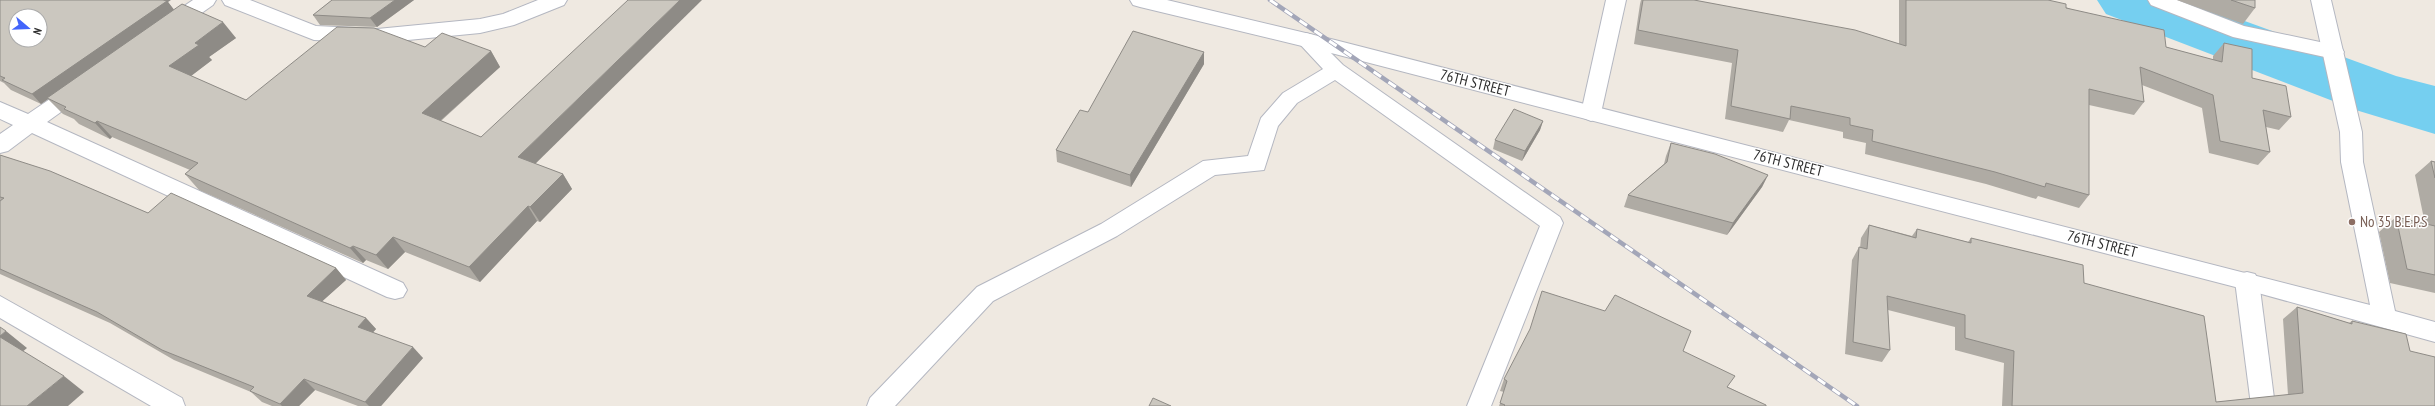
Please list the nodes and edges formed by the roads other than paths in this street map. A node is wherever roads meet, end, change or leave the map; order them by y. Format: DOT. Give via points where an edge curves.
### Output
graph roads {
  1 [pos="206,0"];
  2 [pos="232,0"];
  3 [pos="557,0"];
  4 [pos="1140,0"];
  5 [pos="1616,0"];
  6 [pos="2158,0"];
  7 [pos="2321,0"];
  8 [pos="154,37"];
  9 [pos="1306,40"];
  10 [pos="2334,52"];
  11 [pos="1336,70"];
  12 [pos="96,78"];
  13 [pos="0,110"];
  14 [pos="1591,113"];
  15 [pos="31,123"];
  16 [pos="0,145"];
  17 [pos="2247,281"];
  18 [pos="395,290"];
  19 [pos="0,306"];
  20 [pos="2384,317"];
  21 [pos="2435,332"];
  22 [pos="2263,405"];
  23 [pos="173,406"];
  24 [pos="879,406"];
  25 [pos="1479,406"];
  1 -- 8 [label="street"];
  2 -- 3 [label="street" via="314,33 377,36 480,26 507,20"];
  4 -- 9 [label="street, 76TH STREET"];
  5 -- 14 [label="street"];
  6 -- 10 [label="street" via="2240,32"];
  7 -- 10 [label="street"];
  9 -- 11 [label="street"];
  9 -- 14 [label="street, 76TH STREET"];
  10 -- 20 [label="street" via="2351,132 2352,162"];
  11 -- 24 [label="street" via="1290,98 1268,123 1256,164 1210,167 1109,230 985,294"];
  11 -- 25 [label="street" via="1552,223"];
  12 -- 15 [label="street"];
  13 -- 15 [label="street"];
  14 -- 17 [label="street, 76TH STREET"];
  15 -- 16 [label="street"];
  15 -- 18 [label="street"];
  17 -- 20 [label="street, 76TH STREET"];
  17 -- 22 [label="street"];
  19 -- 23 [label="street"];
  20 -- 21 [label="street, 76TH STREET"];
}
